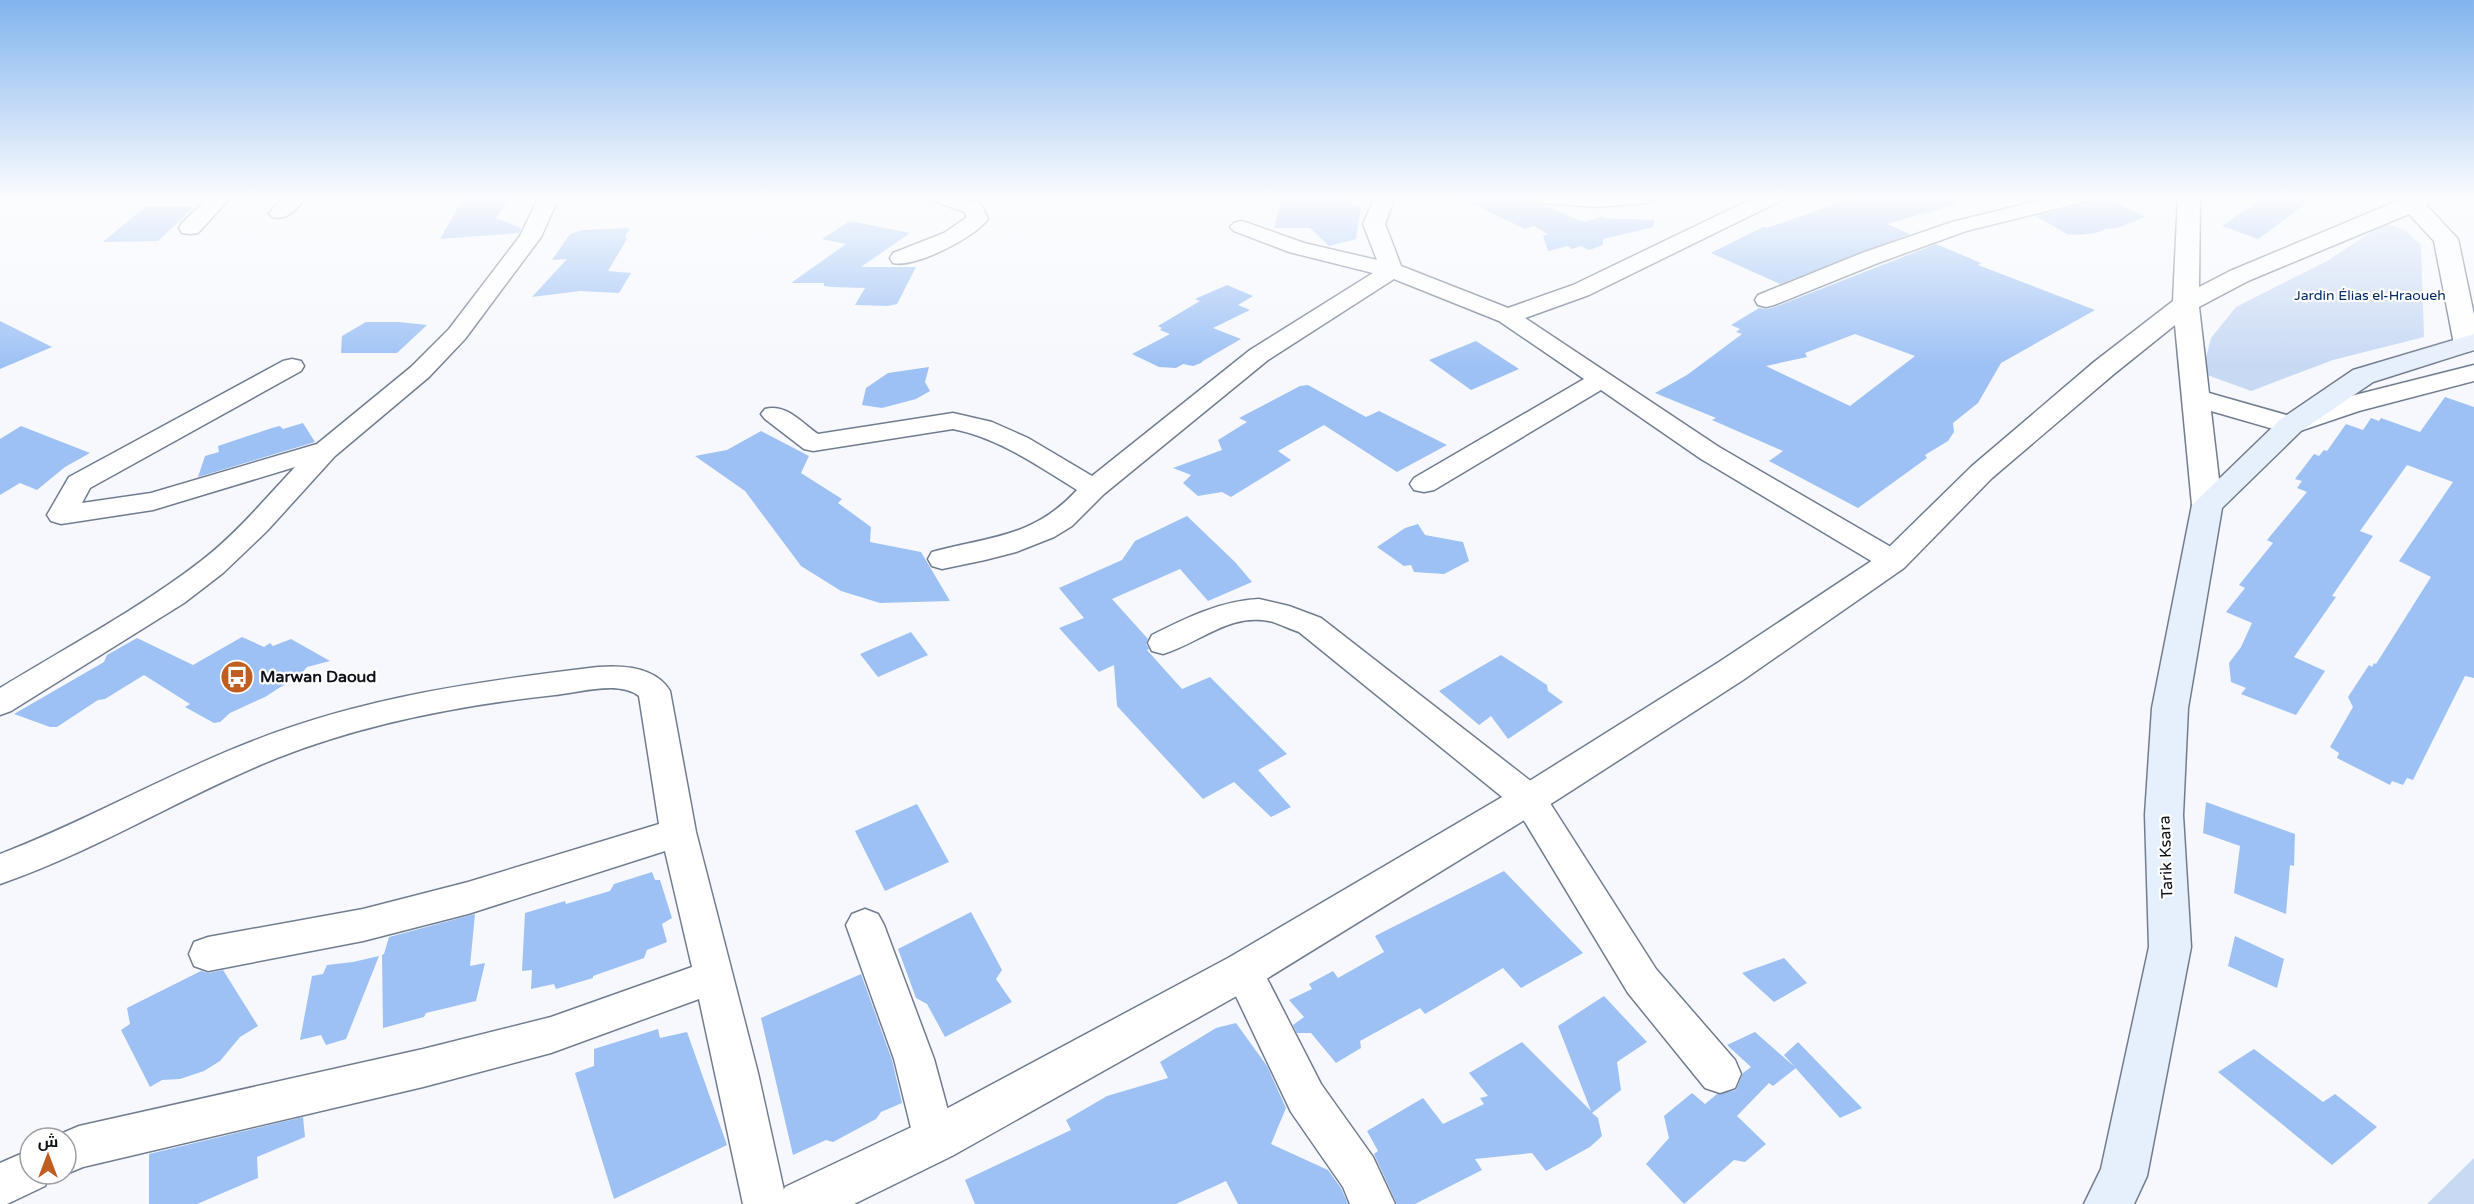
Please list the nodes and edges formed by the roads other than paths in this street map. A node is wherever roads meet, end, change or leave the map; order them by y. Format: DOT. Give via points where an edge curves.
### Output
graph roads {
  1 [pos="518,253"];
  2 [pos="913,253"];
  3 [pos="1316,253"];
  4 [pos="1385,253"];
  5 [pos="1657,253"];
  6 [pos="1883,253"];
  7 [pos="2187,253"];
  8 [pos="2293,253"];
  9 [pos="2449,253"];
  10 [pos="901,258"];
  11 [pos="1392,270"];
  12 [pos="1766,300"];
  13 [pos="2186,304"];
  14 [pos="1507,316"];
  15 [pos="2470,343"];
  16 [pos="292,366"];
  17 [pos="2474,373"];
  18 [pos="1602,379"];
  19 [pos="2194,397"];
  20 [pos="774,414"];
  21 [pos="2291,425"];
  22 [pos="326,450"];
  23 [pos="1424,484"];
  24 [pos="1094,488"];
  25 [pos="2207,506"];
  26 [pos="942,559"];
  27 [pos="1893,561"];
  28 [pos="1162,643"];
  29 [pos="0,703"];
  30 [pos="1529,799"];
  31 [pos="678,832"];
  32 [pos="0,869"];
  33 [pos="865,925"];
  34 [pos="208,954"];
  35 [pos="1243,971"];
  36 [pos="714,976"];
  37 [pos="1720,1074"];
  38 [pos="935,1140"];
  39 [pos="78,1147"];
  40 [pos="18,1177"];
  41 [pos="0,1185"];
  42 [pos="765,1204"];
  43 [pos="802,1204"];
  44 [pos="1372,1204"];
  45 [pos="2108,1204"];
  1 -- 22 [label="street" via="457,334 420,372"];
  2 -- 10 [label="street"];
  3 -- 11 [label="street"];
  4 -- 11 [label="street"];
  5 -- 14 [label="street" via="1581,290"];
  6 -- 12 [label="street"];
  7 -- 13 [label="street"];
  8 -- 13 [label="street"];
  9 -- 15 [label="street"];
  11 -- 14 [label="street"];
  11 -- 24 [label="street" via="1259,355"];
  13 -- 19 [label="street"];
  13 -- 27 [label="street" via="1982,472"];
  14 -- 18 [label="street"];
  15 -- 21 [label="main road" via="2363,376"];
  16 -- 22 [label="street" via="79,483 61,515 153,501"];
  17 -- 21 [label="street"];
  18 -- 23 [label="street"];
  18 -- 27 [label="street" via="1710,453"];
  19 -- 21 [label="street"];
  19 -- 25 [label="street"];
  20 -- 24 [label="street" via="813,443 953,421 982,427"];
  21 -- 25 [label="main road"];
  22 -- 29 [label="street" via="257,525 193,582"];
  24 -- 26 [label="street" via="1078,508 1031,539 987,552"];
  25 -- 45 [label="main road, Tarik Ksara" via="2170,708 2164,815 2169,947 2122,1176"];
  27 -- 30 [label="street" via="1731,671"];
  28 -- 30 [label="street" via="1238,610 1273,611 1310,625"];
  30 -- 35 [label="street"];
  30 -- 37 [label="street" via="1642,981"];
  31 -- 32 [label="street" via="654,691 638,680 618,679 470,694 319,731 216,770 134,811"];
  31 -- 34 [label="street" via="468,898 374,922"];
  31 -- 36 [label="street"];
  33 -- 38 [label="street" via="914,1059"];
  35 -- 38 [label="street"];
  35 -- 44 [label="street" via="1306,1098 1358,1172"];
  36 -- 39 [label="street" via="551,1035"];
  36 -- 42 [label="street"];
  38 -- 43 [label="street"];
  40 -- 41 [label="street"];
}
